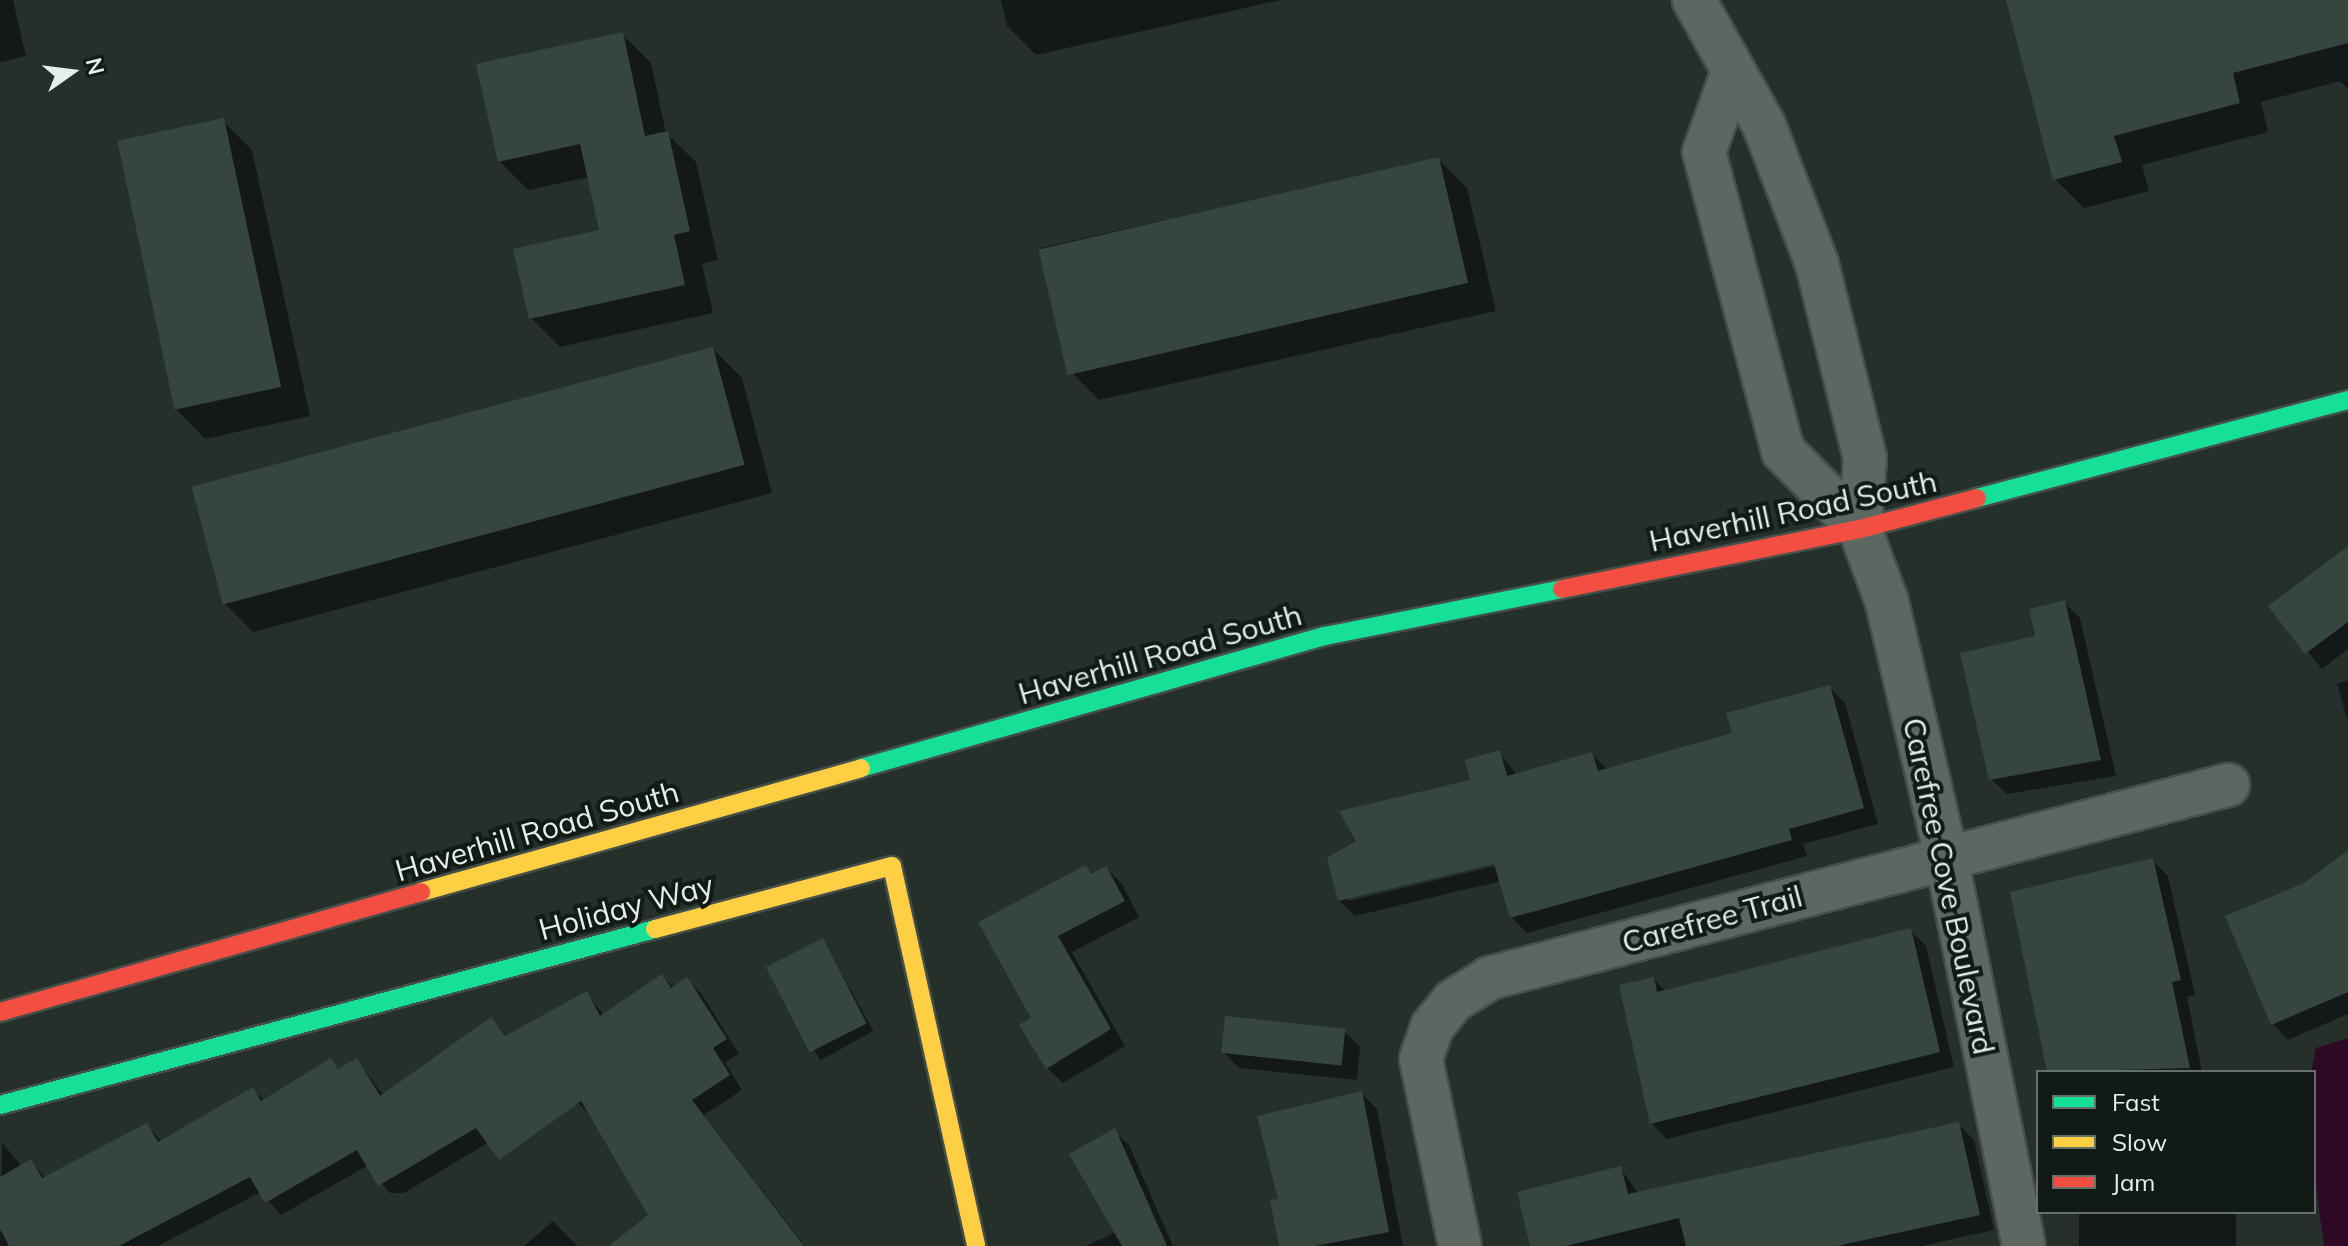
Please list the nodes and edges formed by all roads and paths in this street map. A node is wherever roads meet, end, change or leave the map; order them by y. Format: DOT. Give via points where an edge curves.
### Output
graph roads {
  1 [pos="1694,0"];
  2 [pos="1732,74"];
  3 [pos="2348,400"];
  4 [pos="1860,529"];
  5 [pos="2228,785"];
  6 [pos="1946,856"];
  7 [pos="0,1012"];
  8 [pos="0,1105"];
  9 [pos="976,1246"];
  10 [pos="1460,1246"];
  11 [pos="2024,1246"];
  1 -- 2 [label="street"];
  2 -- 4 [label="street" via="1764,125 1817,264 1865,458"];
  2 -- 4 [label="street" via="1704,152 1783,451"];
  3 -- 4 [label="street, Haverhill Road South"];
  4 -- 6 [label="street, Carefree Cove Boulevard" via="1887,602"];
  4 -- 7 [label="street, Haverhill Road South" via="1325,636"];
  5 -- 6 [label="street, Carefree Trail"];
  6 -- 10 [label="street, Carefree Trail" via="1490,978 1453,1001 1432,1027 1421,1059"];
  6 -- 11 [label="street, Carefree Cove Boulevard"];
  8 -- 9 [label="street, Holiday Way" via="892,866"];
}
